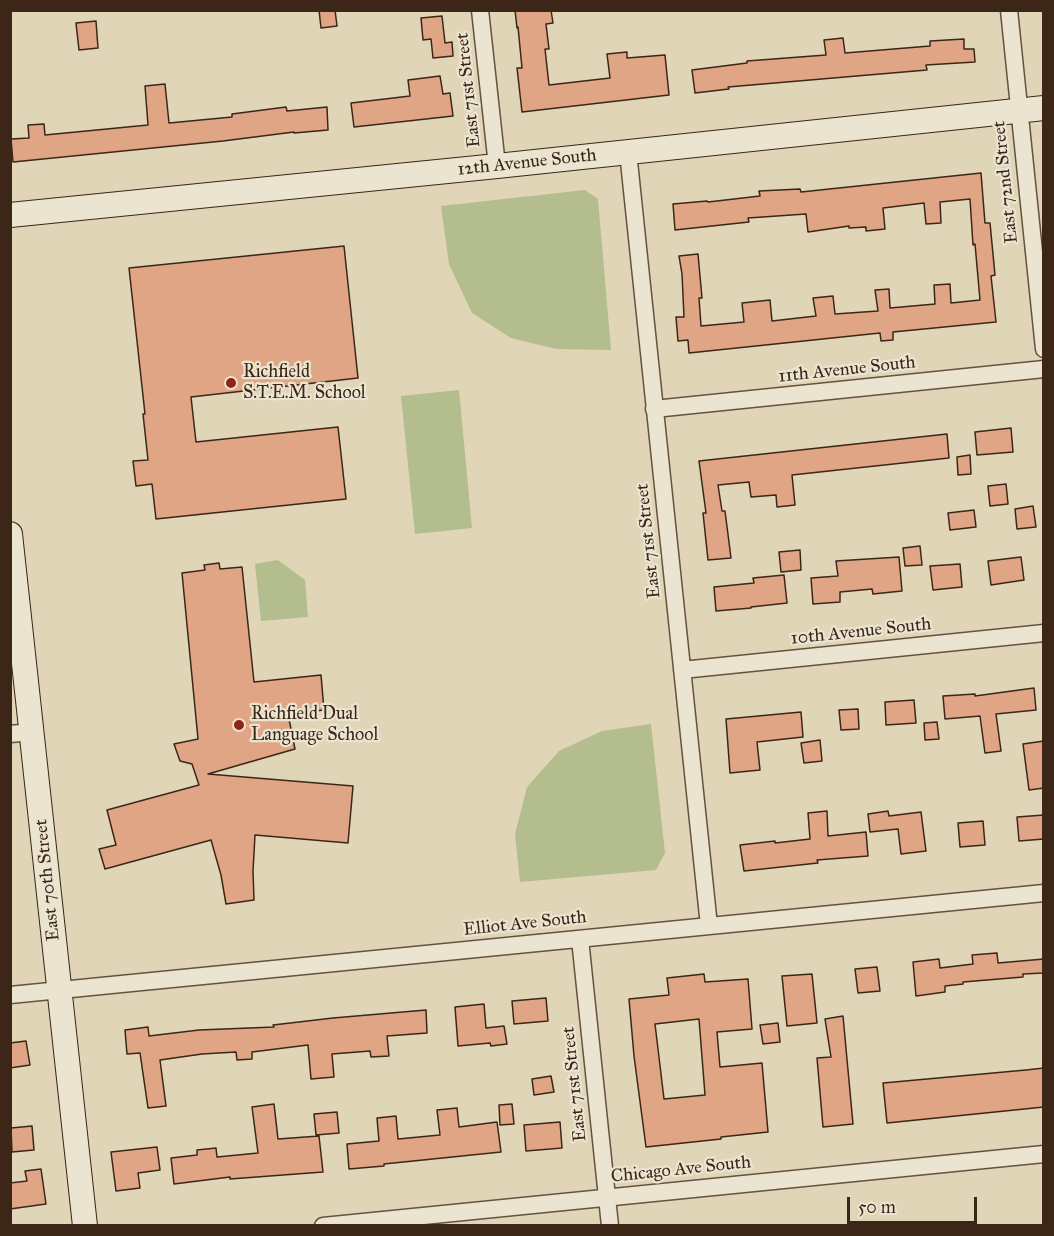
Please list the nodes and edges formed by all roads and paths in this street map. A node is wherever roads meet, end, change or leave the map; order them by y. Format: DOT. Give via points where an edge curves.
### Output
graph roads {
  1 [pos="480,10"];
  2 [pos="1009,10"];
  3 [pos="1044,108"];
  4 [pos="1018,111"];
  5 [pos="628,152"];
  6 [pos="497,166"];
  7 [pos="10,215"];
  8 [pos="1044,349"];
  9 [pos="1044,369"];
  10 [pos="654,409"];
  11 [pos="10,534"];
  12 [pos="1044,633"];
  13 [pos="682,669"];
  14 [pos="21,733"];
  15 [pos="1044,893"];
  16 [pos="709,926"];
  17 [pos="580,939"];
  18 [pos="59,990"];
  19 [pos="10,995"];
  20 [pos="1044,1154"];
  21 [pos="607,1198"];
  22 [pos="85,1226"];
  23 [pos="323,1226"];
  24 [pos="610,1226"];
  1 -- 6 [label="street, East 71st Street"];
  2 -- 4 [label="street, East 72nd Street"];
  3 -- 4 [label="street, 12th Avenue South"];
  4 -- 5 [label="street, 12th Avenue South"];
  4 -- 8 [label="street, East 72nd Street"];
  5 -- 6 [label="street, 12th Avenue South"];
  5 -- 10 [label="street, East 71st Street"];
  6 -- 7 [label="street, 12th Avenue South"];
  9 -- 10 [label="street, 11th Avenue South"];
  10 -- 13 [label="street, East 71st Street"];
  11 -- 14 [label="street, East 70th Street"];
  12 -- 13 [label="street, 10th Avenue South"];
  13 -- 16 [label="street, East 71st Street"];
  14 -- 18 [label="street, East 70th Street"];
  15 -- 16 [label="street, Elliot Ave South"];
  16 -- 17 [label="street, Elliot Ave South"];
  17 -- 18 [label="street, Elliot Ave South"];
  17 -- 21 [label="street, East 71st Street"];
  18 -- 19 [label="street, Elliot Ave South"];
  18 -- 22 [label="street, East 70th Street"];
  20 -- 21 [label="street, Chicago Ave South"];
  21 -- 23 [label="street, Chicago Ave South"];
  21 -- 24 [label="street, East 71st Street"];
}
